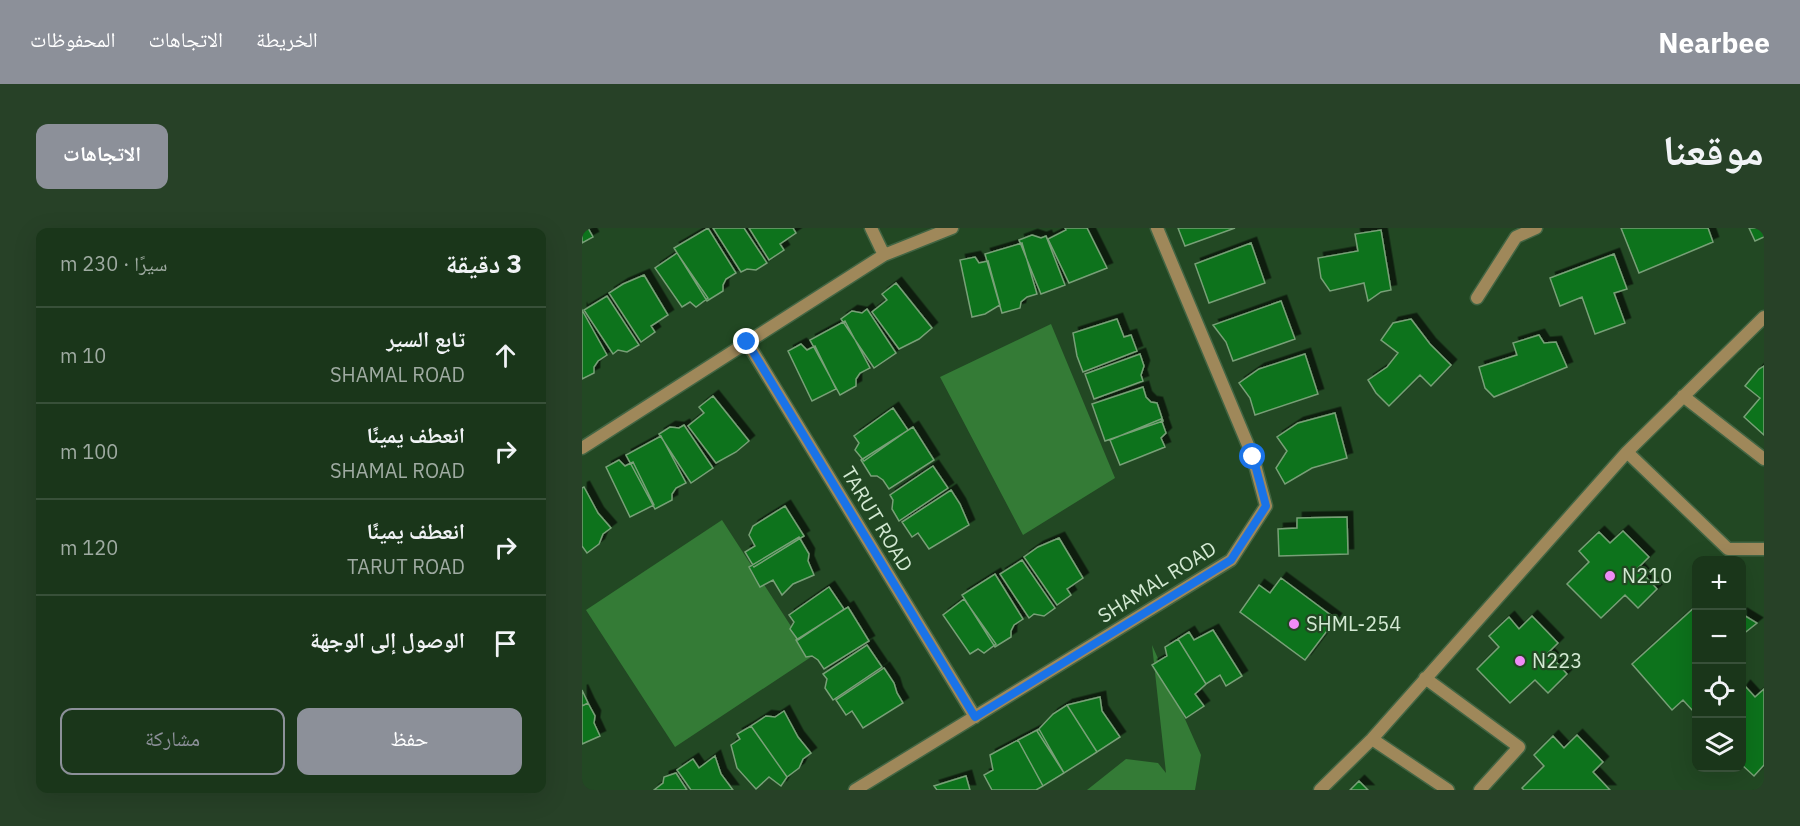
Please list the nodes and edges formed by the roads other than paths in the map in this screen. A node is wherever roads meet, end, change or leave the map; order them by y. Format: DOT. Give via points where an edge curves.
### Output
graph roads {
  1 [pos="871,228"];
  2 [pos="952,228"];
  3 [pos="1157,228"];
  4 [pos="1536,228"];
  5 [pos="884,255"];
  6 [pos="1477,298"];
  7 [pos="1764,316"];
  8 [pos="747,342"];
  9 [pos="1683,396"];
  10 [pos="582,448"];
  11 [pos="1627,452"];
  12 [pos="1764,459"];
  13 [pos="1764,549"];
  14 [pos="1425,678"];
  15 [pos="975,717"];
  16 [pos="1372,739"];
  17 [pos="855,790"];
  18 [pos="1320,790"];
  19 [pos="1448,790"];
  20 [pos="1480,790"];
  1 -- 5 [label="street"];
  2 -- 5 [label="street"];
  3 -- 15 [label="street, SHAMAL ROAD" via="1253,457 1266,506 1231,560"];
  4 -- 6 [label="street" via="1516,237"];
  5 -- 8 [label="street"];
  7 -- 9 [label="street"];
  8 -- 10 [label="street"];
  8 -- 15 [label="street, TARUT ROAD"];
  9 -- 11 [label="street"];
  9 -- 12 [label="street"];
  11 -- 13 [label="street" via="1728,549"];
  11 -- 14 [label="street"];
  14 -- 16 [label="street"];
  14 -- 20 [label="street" via="1520,747"];
  15 -- 17 [label="street, SHAMAL ROAD"];
  16 -- 18 [label="street"];
  16 -- 19 [label="street"];
}
